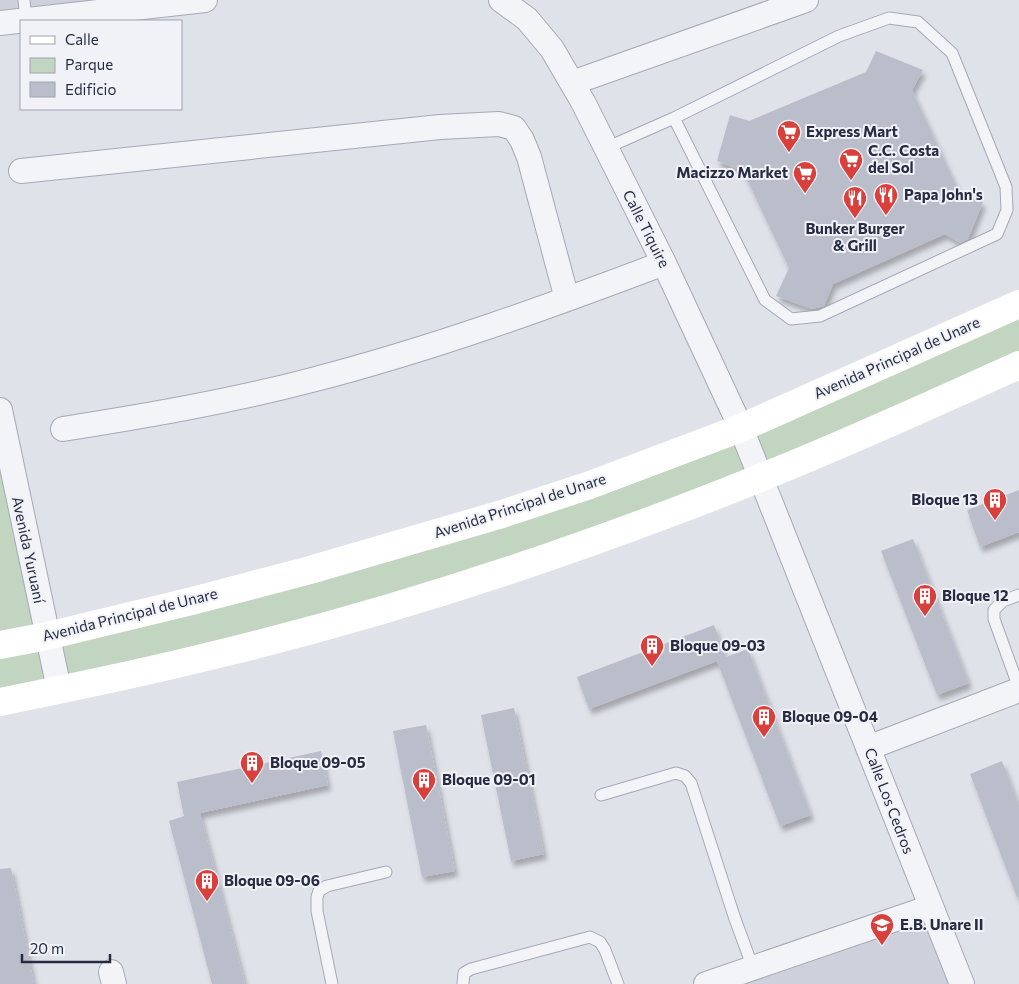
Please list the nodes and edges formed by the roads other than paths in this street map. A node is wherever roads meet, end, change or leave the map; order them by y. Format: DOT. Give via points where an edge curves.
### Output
graph roads {
  1 [pos="205,0"];
  2 [pos="501,0"];
  3 [pos="806,0"];
  4 [pos="25,10"];
  5 [pos="0,23"];
  6 [pos="572,83"];
  7 [pos="674,118"];
  8 [pos="606,148"];
  9 [pos="20,171"];
  10 [pos="664,263"];
  11 [pos="567,300"];
  12 [pos="1019,304"];
  13 [pos="1019,365"];
  14 [pos="0,410"];
  15 [pos="741,428"];
  16 [pos="63,429"];
  17 [pos="761,477"];
  18 [pos="1019,595"];
  19 [pos="47,636"];
  20 [pos="0,645"];
  21 [pos="1019,689"];
  22 [pos="59,690"];
  23 [pos="0,702"];
  24 [pos="868,748"];
  25 [pos="601,794"];
  26 [pos="386,872"];
  27 [pos="930,908"];
  28 [pos="753,968"];
  29 [pos="332,984"];
  30 [pos="463,984"];
  31 [pos="618,984"];
  32 [pos="706,984"];
  33 [pos="962,984"];
  1 -- 4 [label="street"];
  2 -- 6 [label="street, Calle Tiquire" via="527,19 552,50"];
  3 -- 6 [label="street"];
  4 -- 5 [label="street"];
  6 -- 8 [label="street, Calle Tiquire"];
  7 -- 7 [label="lane" via="840,36 889,18 918,22 952,53 1006,187 1007,210 998,234 820,316 790,319 765,300"];
  7 -- 8 [label="lane"];
  8 -- 10 [label="street, Calle Tiquire"];
  9 -- 11 [label="street" via="440,127 499,124 514,128 525,148"];
  10 -- 11 [label="street"];
  10 -- 15 [label="street, Calle Tiquire"];
  11 -- 16 [label="street" via="420,349 309,381 159,414"];
  12 -- 15 [label="street, Avenida Principal de Unare"];
  13 -- 17 [label="street"];
  14 -- 19 [label="street, Avenida Yuruaní"];
  15 -- 17 [label="street, Calle Tiquire"];
  15 -- 19 [label="street, Avenida Principal de Unare" via="581,488 406,544"];
  17 -- 22 [label="street" via="582,545 404,603 206,658"];
  17 -- 24 [label="street, Calle Los Cedros"];
  18 -- 21 [label="lane" via="1003,601 994,610 994,619"];
  19 -- 20 [label="street, Avenida Principal de Unare"];
  19 -- 22 [label="street, Avenida Yuruaní"];
  21 -- 24 [label="street"];
  22 -- 23 [label="street"];
  24 -- 27 [label="street, Calle Los Cedros"];
  25 -- 28 [label="lane" via="676,773 685,776 691,783"];
  26 -- 29 [label="lane" via="327,886 319,891 317,911"];
  27 -- 28 [label="street"];
  27 -- 33 [label="street, Calle Los Cedros"];
  28 -- 32 [label="street"];
  30 -- 31 [label="lane" via="464,973 471,969 590,936 605,950"];
}
